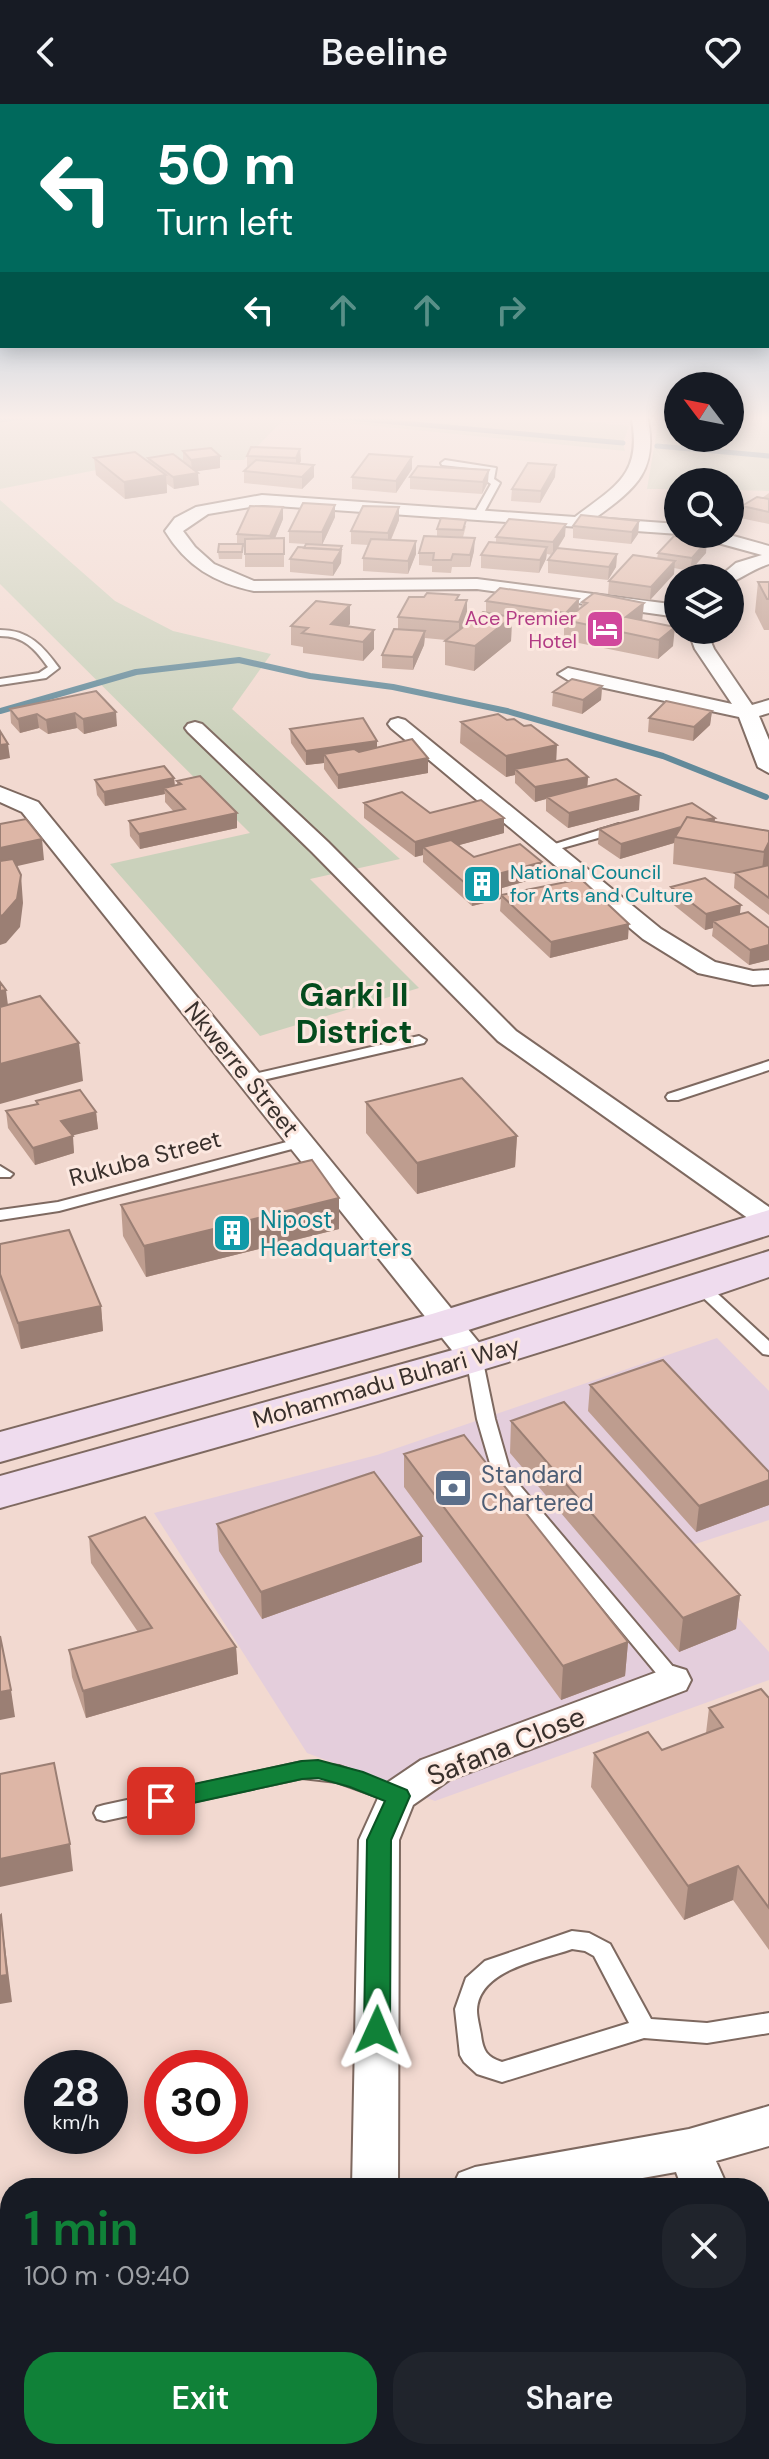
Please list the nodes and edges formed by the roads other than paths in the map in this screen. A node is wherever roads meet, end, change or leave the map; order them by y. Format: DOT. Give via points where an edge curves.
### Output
graph roads {
  1 [pos="180,525"];
  2 [pos="634,525"];
  3 [pos="664,528"];
  4 [pos="744,544"];
  5 [pos="769,551"];
  6 [pos="769,558"];
  7 [pos="744,566"];
  8 [pos="664,609"];
  9 [pos="0,633"];
  10 [pos="701,644"];
  11 [pos="568,674"];
  12 [pos="0,682"];
  13 [pos="769,706"];
  14 [pos="747,713"];
  15 [pos="398,724"];
  16 [pos="195,728"];
  17 [pos="769,767"];
  18 [pos="0,794"];
  19 [pos="639,822"];
  20 [pos="548,848"];
  21 [pos="769,977"];
  22 [pos="419,1040"];
  23 [pos="769,1065"];
  24 [pos="250,1079"];
  25 [pos="673,1097"];
  26 [pos="302,1142"];
  27 [pos="0,1215"];
  28 [pos="769,1221"];
  29 [pos="769,1263"];
  30 [pos="701,1287"];
  31 [pos="447,1323"];
  32 [pos="769,1350"];
  33 [pos="474,1357"];
  34 [pos="0,1447"];
  35 [pos="0,1492"];
  36 [pos="673,1680"];
  37 [pos="398,1796"];
  38 [pos="104,1813"];
  39 [pos="769,2023"];
  40 [pos="644,2028"];
  41 [pos="769,2126"];
  42 [pos="697,2168"];
  43 [pos="375,2178"];
  44 [pos="586,2178"];
  1 -- 8 [label="street" via="174,531 179,542 203,564 228,580 254,586 477,584"];
  2 -- 3 [label="street"];
  4 -- 5 [label="street"];
  6 -- 7 [label="street"];
  9 -- 12 [label="lane" via="20,633 34,640 54,668 42,676"];
  10 -- 14 [label="street"];
  11 -- 14 [label="street"];
  13 -- 14 [label="street"];
  14 -- 17 [label="street"];
  15 -- 20 [label="street"];
  16 -- 28 [label="street" via="507,1036"];
  18 -- 24 [label="street, Nkwerre Street" via="30,807"];
  19 -- 20 [label="lane"];
  20 -- 21 [label="street" via="652,934 707,968"];
  22 -- 24 [label="lane"];
  23 -- 25 [label="lane"];
  24 -- 26 [label="street, Nkwerre Street"];
  26 -- 27 [label="lane, Rukuba Street" via="59,1206"];
  26 -- 31 [label="street, Nkwerre Street"];
  28 -- 31 [label="main road, Mohammadu Buhari Way"];
  29 -- 30 [label="main road, Mohammadu Buhari Way"];
  30 -- 32 [label="lane"];
  30 -- 33 [label="main road, Mohammadu Buhari Way"];
  31 -- 33 [label="street, Nkwerre Street"];
  31 -- 34 [label="main road, Mohammadu Buhari Way"];
  33 -- 35 [label="main road, Mohammadu Buhari Way"];
  33 -- 36 [label="lane" via="503,1477"];
  36 -- 37 [label="street, Safana Close" via="435,1770"];
  37 -- 38 [label="lane" via="339,1774 302,1770"];
  37 -- 43 [label="street, Safana Close" via="379,1840"];
  39 -- 40 [label="lane" via="707,2033"];
  40 -- 40 [label="lane" via="602,1950 572,1940 493,1968 474,1985 466,2009 472,2055 485,2067 502,2072"];
  41 -- 42 [label="street"];
  42 -- 44 [label="street"];
}
